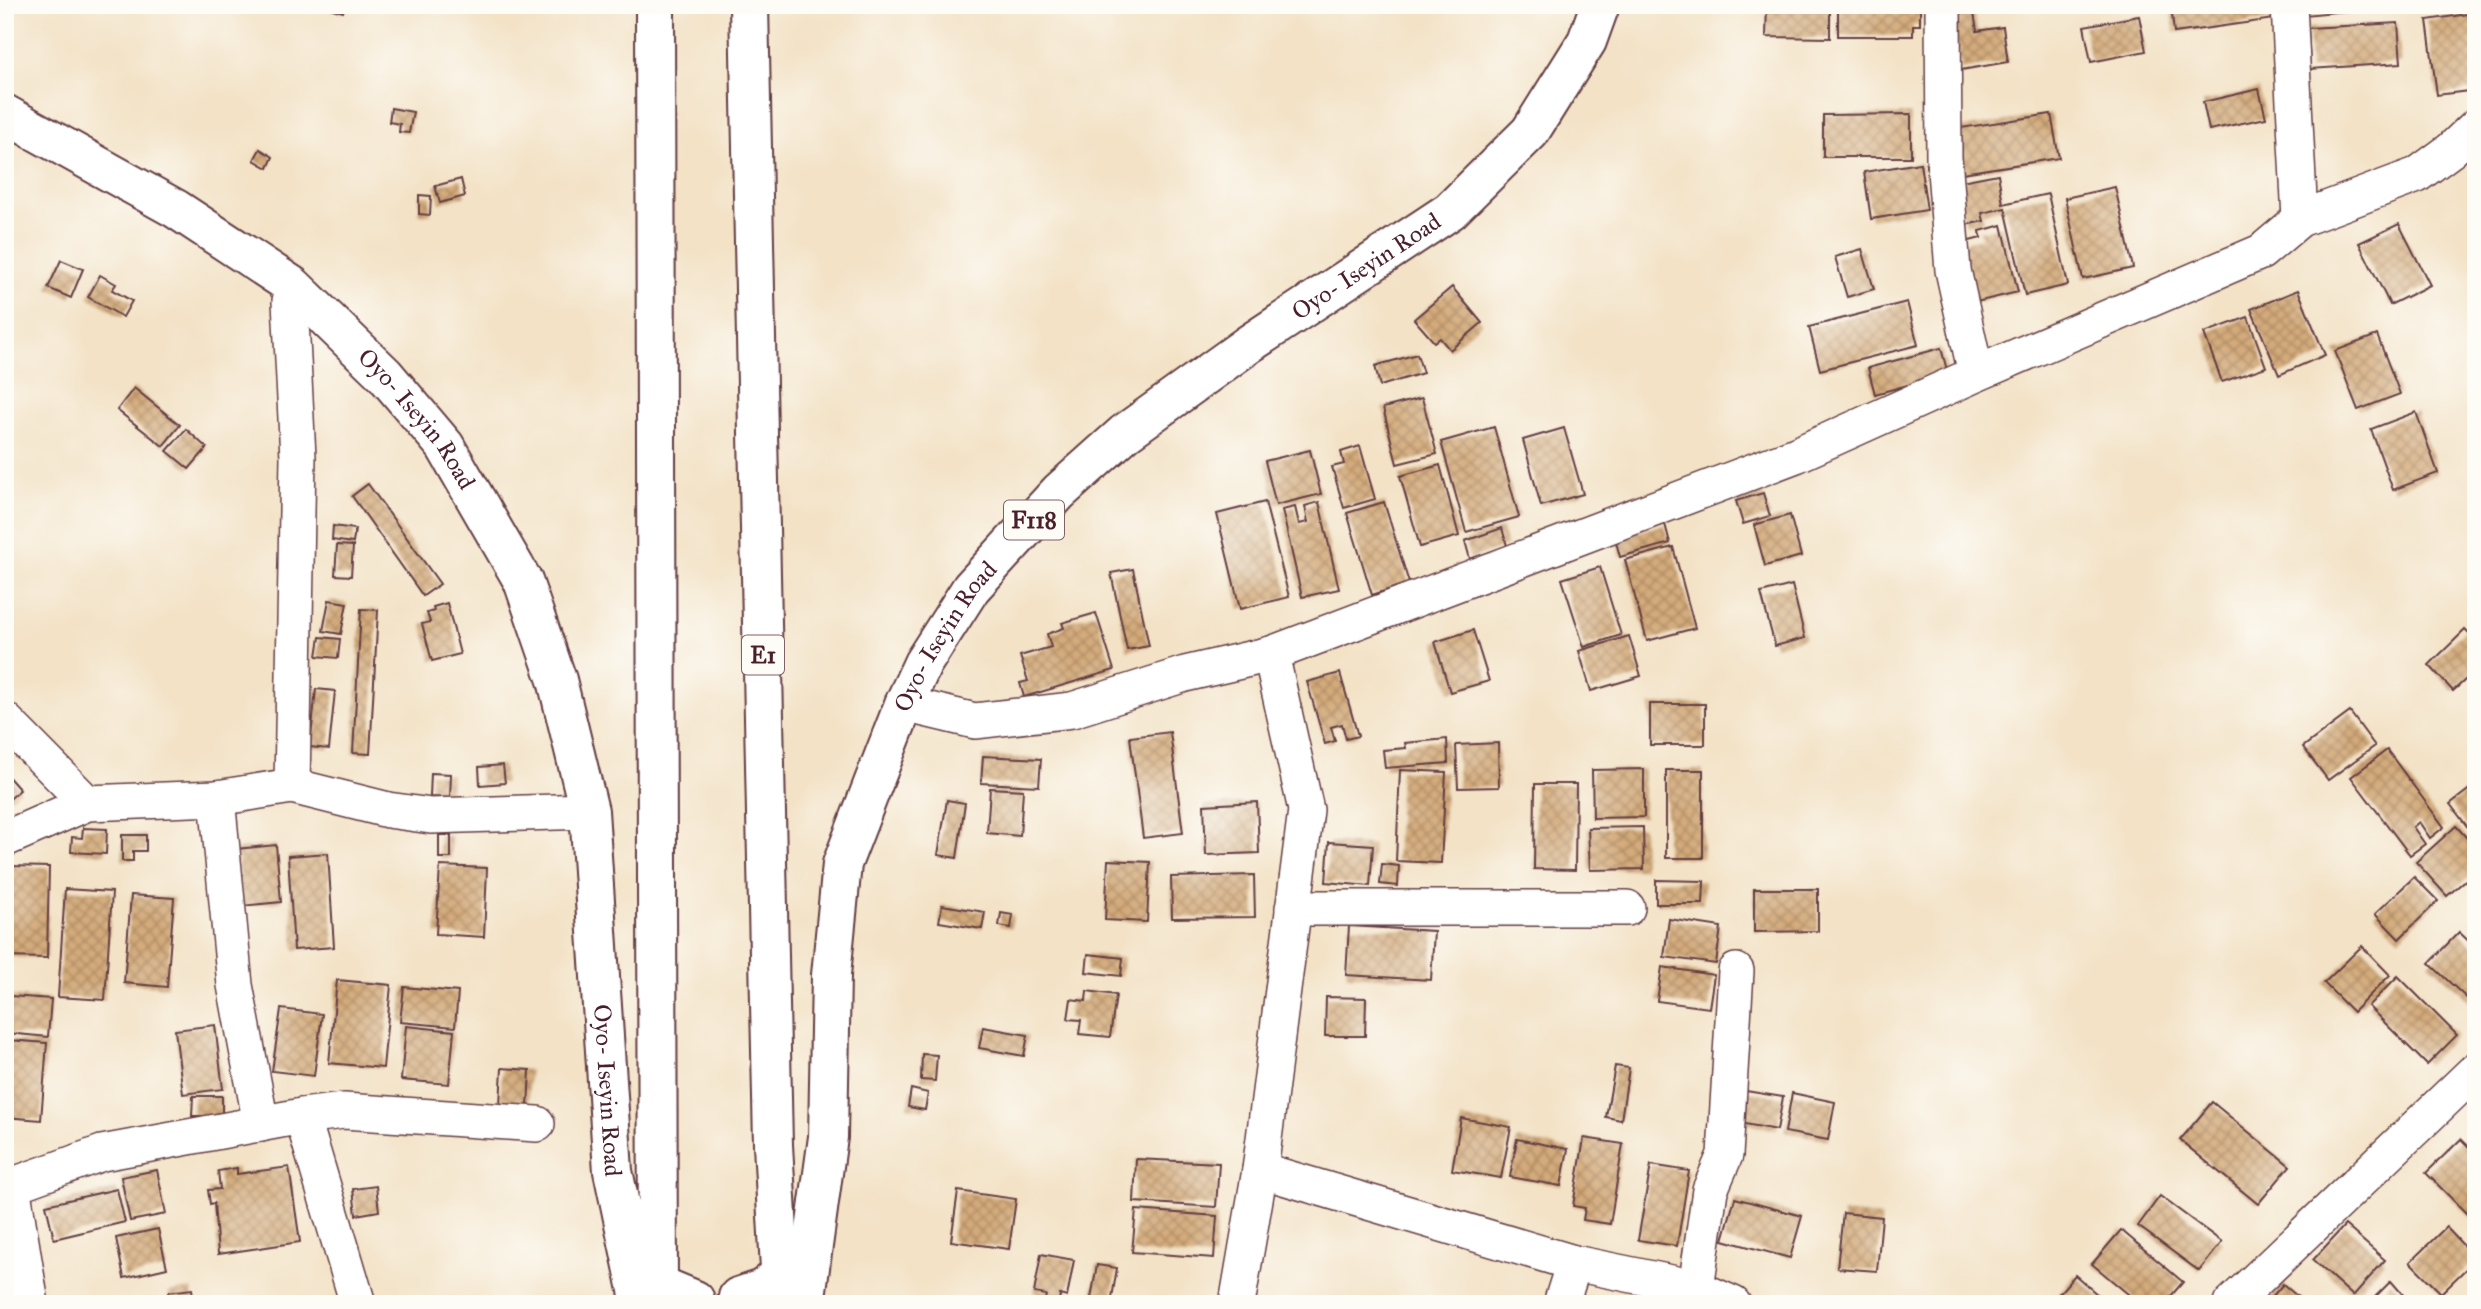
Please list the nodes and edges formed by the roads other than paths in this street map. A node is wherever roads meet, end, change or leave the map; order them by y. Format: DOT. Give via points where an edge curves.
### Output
graph roads {
  1 [pos="655,5"];
  2 [pos="749,5"];
  3 [pos="1600,5"];
  4 [pos="1943,5"];
  5 [pos="2289,5"];
  6 [pos="5,114"];
  7 [pos="2476,127"];
  8 [pos="2300,219"];
  9 [pos="290,301"];
  10 [pos="1976,374"];
  11 [pos="1271,654"];
  12 [pos="904,704"];
  13 [pos="5,720"];
  14 [pos="292,786"];
  15 [pos="217,798"];
  16 [pos="88,803"];
  17 [pos="590,811"];
  18 [pos="5,839"];
  19 [pos="1293,908"];
  20 [pos="1627,908"];
  21 [pos="1736,971"];
  22 [pos="2476,1070"];
  23 [pos="302,1115"];
  24 [pos="261,1124"];
  25 [pos="537,1124"];
  26 [pos="1260,1170"];
  27 [pos="9,1187"];
  28 [pos="1574,1262"];
  29 [pos="1696,1288"];
  30 [pos="789,1294"];
  31 [pos="669,1299"];
  32 [pos="743,1300"];
  33 [pos="31,1304"];
  34 [pos="358,1304"];
  35 [pos="1237,1304"];
  36 [pos="1561,1304"];
  37 [pos="1733,1304"];
  38 [pos="2231,1304"];
  1 -- 31 [label="main road" via="656,1229"];
  2 -- 30 [label="main road, E1" via="773,1145"];
  3 -- 12 [label="main road, Oyo- Iseyin Road / F118" via="1587,41 1530,132 1450,211 1136,425 1059,492 971,588 923,663"];
  4 -- 10 [label="street" via="1944,158 1953,270"];
  5 -- 8 [label="street"];
  6 -- 17 [label="main road, Oyo- Iseyin Road" via="176,209 293,286 385,375 445,446 523,581 557,680"];
  7 -- 8 [label="street" via="2417,175"];
  8 -- 10 [label="street" via="2261,252"];
  9 -- 14 [label="street" via="298,457"];
  10 -- 11 [label="street" via="1796,455"];
  11 -- 12 [label="street" via="1185,674 1072,710 975,721"];
  11 -- 19 [label="street" via="1306,810"];
  12 -- 30 [label="main road, Oyo- Iseyin Road / F118" via="842,864 831,975 828,1137 815,1241 801,1260"];
  13 -- 16 [label="street"];
  14 -- 15 [label="street"];
  14 -- 17 [label="street" via="431,817"];
  15 -- 16 [label="street"];
  15 -- 24 [label="street" via="235,985"];
  16 -- 18 [label="street"];
  17 -- 31 [label="main road, Oyo- Iseyin Road" via="612,1171 624,1229 646,1271"];
  19 -- 20 [label="street"];
  19 -- 26 [label="street"];
  21 -- 29 [label="street" via="1725,1154 1710,1190"];
  22 -- 38 [label="street"];
  23 -- 24 [label="street"];
  23 -- 25 [label="street" via="344,1111"];
  23 -- 34 [label="street"];
  24 -- 27 [label="street" via="102,1153"];
  26 -- 28 [label="street"];
  26 -- 35 [label="street"];
  27 -- 33 [label="street"];
  28 -- 29 [label="street"];
  28 -- 36 [label="street"];
  29 -- 37 [label="street"];
  30 -- 32 [label="main road" via="762,1289"];
  31 -- 32 [label="main road" via="709,1295"];
}
